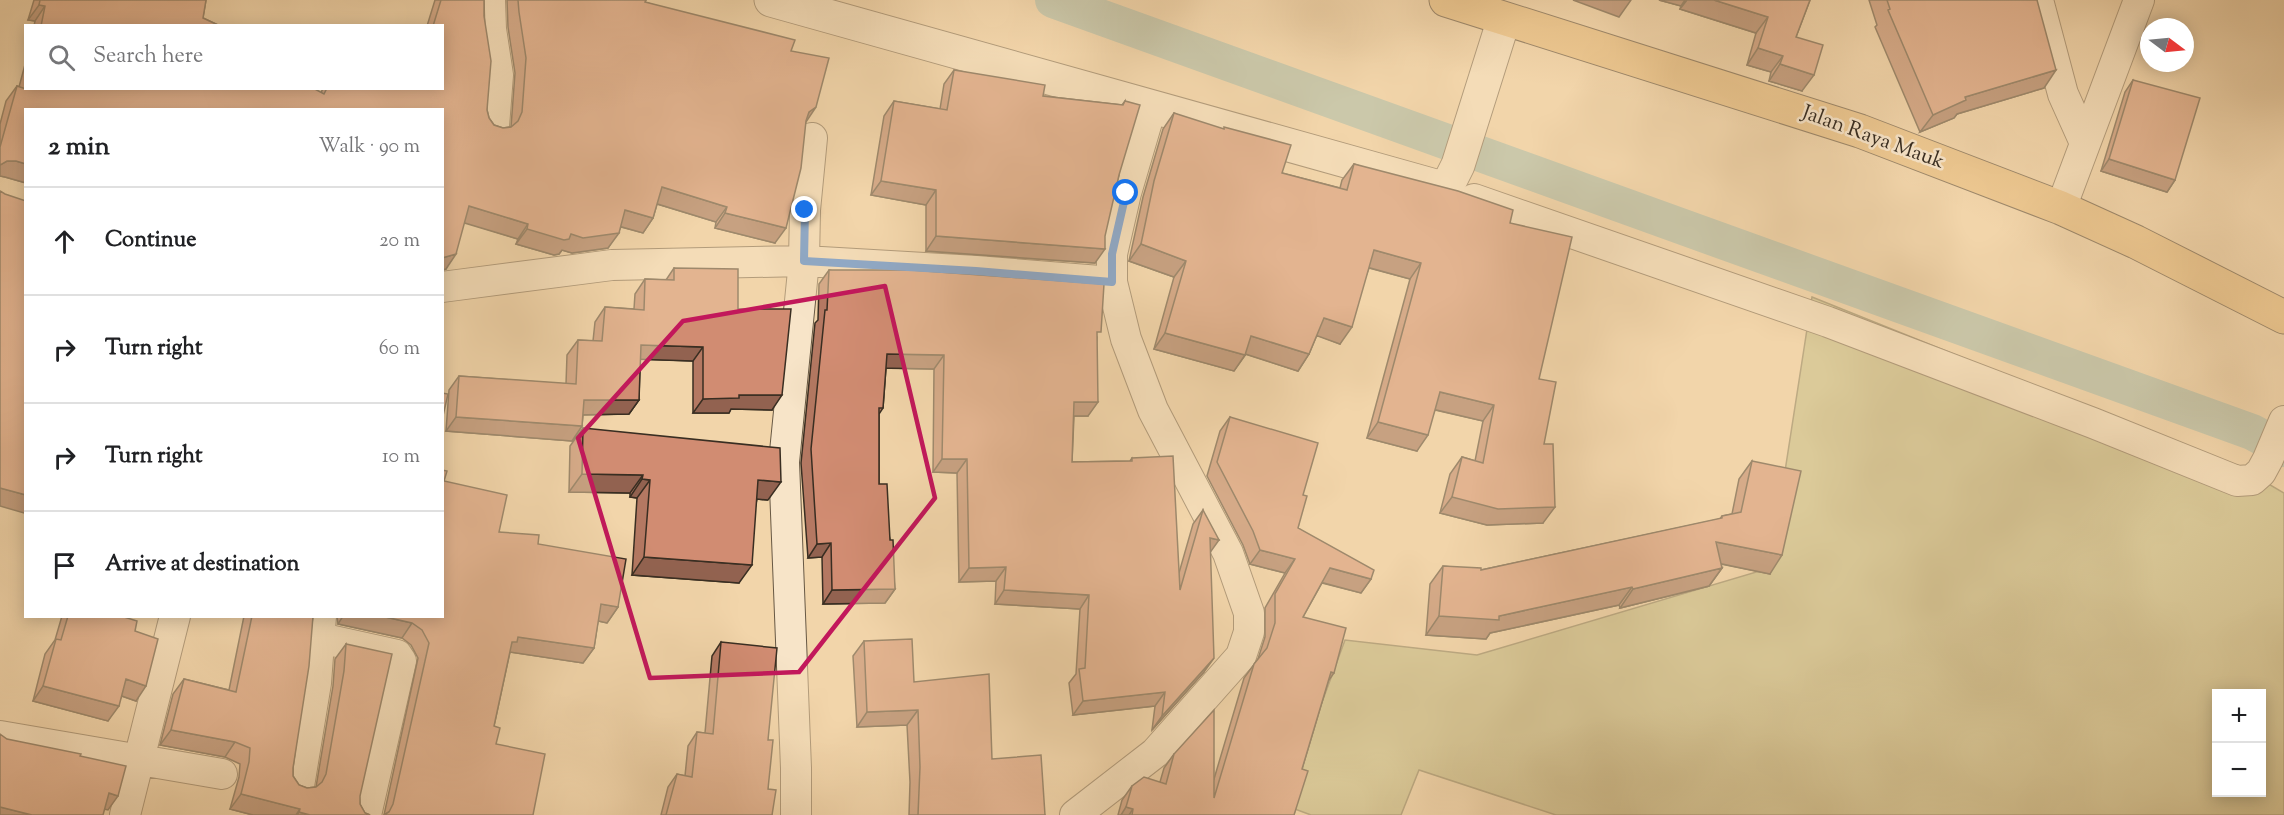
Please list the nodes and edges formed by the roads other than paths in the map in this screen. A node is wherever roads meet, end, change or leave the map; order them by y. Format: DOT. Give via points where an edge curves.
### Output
graph roads {
  1 [pos="490,0"];
  2 [pos="771,0"];
  3 [pos="1446,0"];
  4 [pos="2038,0"];
  5 [pos="2139,0"];
  6 [pos="1504,19"];
  7 [pos="1151,108"];
  8 [pos="494,126"];
  9 [pos="812,138"];
  10 [pos="2085,143"];
  11 [pos="1452,177"];
  12 [pos="2061,208"];
  13 [pos="804,261"];
  14 [pos="1112,282"];
  15 [pos="444,287"];
  16 [pos="2284,316"];
  17 [pos="2284,421"];
  18 [pos="174,618"];
  19 [pos="320,627"];
  20 [pos="0,736"];
  21 [pos="137,761"];
  22 [pos="222,774"];
  23 [pos="299,786"];
  24 [pos="125,815"];
  25 [pos="366,815"];
  26 [pos="796,815"];
  27 [pos="1076,815"];
  1 -- 8 [label="street" via="498,75"];
  2 -- 7 [label="street"];
  3 -- 6 [label="main road, Jalan Raya Mauk"];
  4 -- 10 [label="street" via="2063,94"];
  5 -- 10 [label="street"];
  6 -- 11 [label="street"];
  6 -- 12 [label="main road, Jalan Raya Mauk" via="1860,131"];
  7 -- 11 [label="street"];
  7 -- 14 [label="street" via="1114,244"];
  9 -- 13 [label="street"];
  10 -- 12 [label="street"];
  11 -- 17 [label="street" via="2237,481 2252,480 2261,472"];
  12 -- 16 [label="main road, Jalan Raya Mauk"];
  13 -- 14 [label="street"];
  13 -- 15 [label="street" via="612,265"];
  13 -- 26 [label="street" via="784,462"];
  14 -- 27 [label="street" via="1126,339 1153,411 1228,553 1250,613 1249,633 1241,656 1155,753"];
  18 -- 21 [label="street"];
  19 -- 23 [label="street" via="316,683"];
  19 -- 25 [label="street" via="397,655 401,661"];
  20 -- 21 [label="street"];
  21 -- 22 [label="street"];
  21 -- 24 [label="street"];
}
